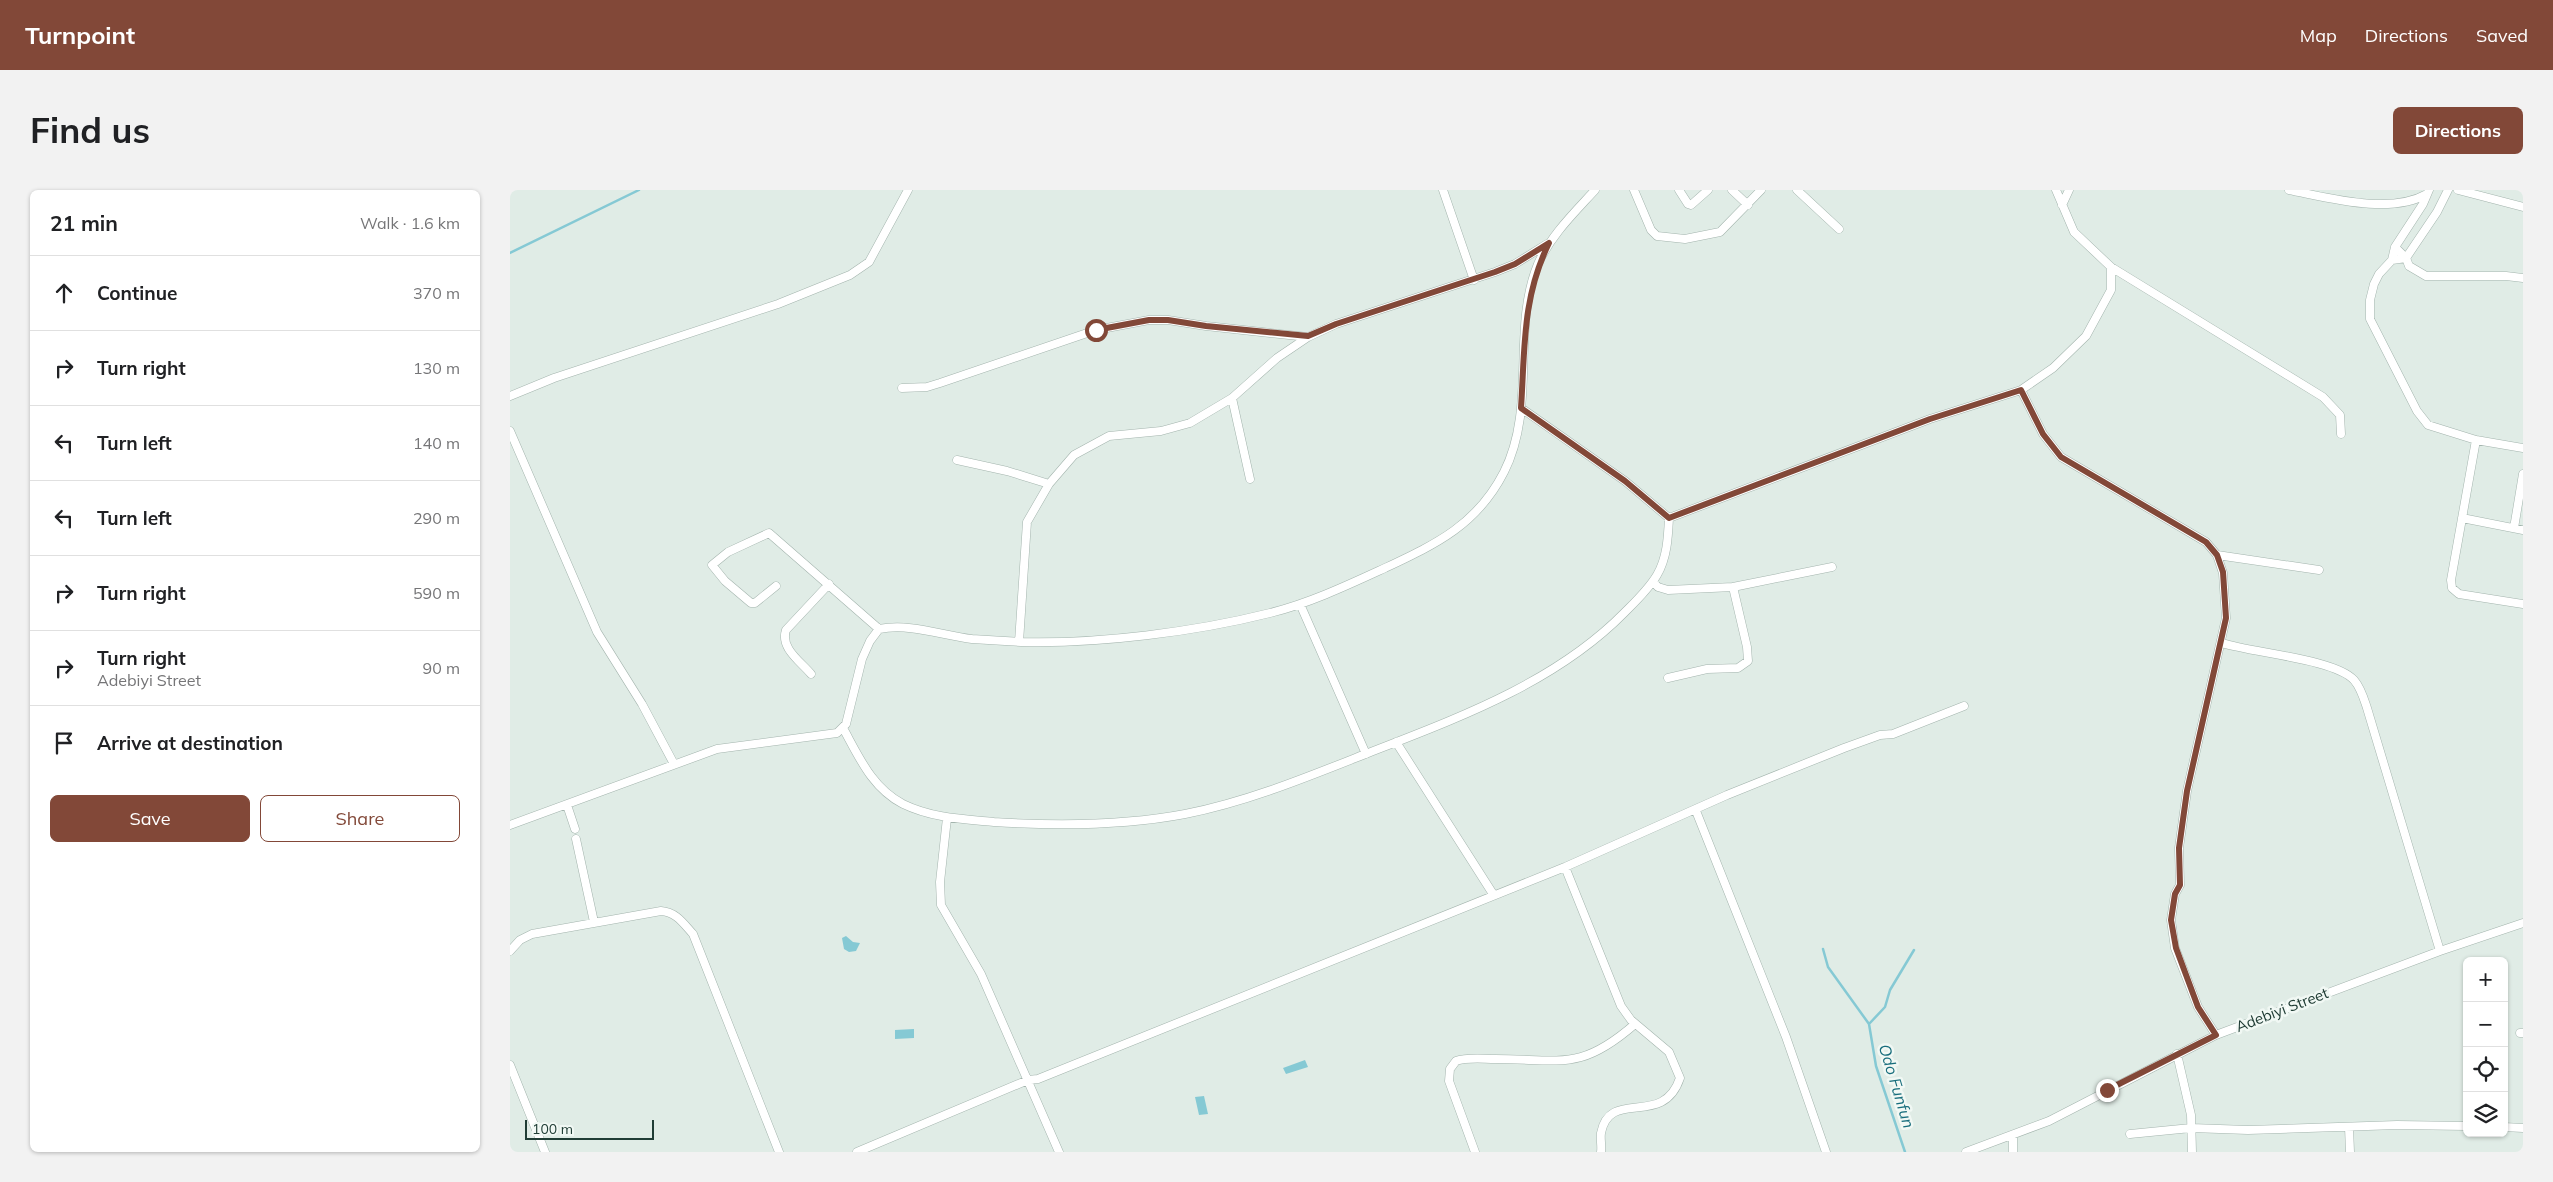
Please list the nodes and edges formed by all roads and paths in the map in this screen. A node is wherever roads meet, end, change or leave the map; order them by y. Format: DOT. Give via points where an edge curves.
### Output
graph roads {
  1 [pos="908,190"];
  2 [pos="1444,190"];
  3 [pos="1595,190"];
  4 [pos="1634,190"];
  5 [pos="1679,190"];
  6 [pos="1708,190"];
  7 [pos="1732,190"];
  8 [pos="1761,190"];
  9 [pos="1797,190"];
  10 [pos="2056,190"];
  11 [pos="2069,190"];
  12 [pos="2289,190"];
  13 [pos="2448,190"];
  14 [pos="2458,190"];
  15 [pos="2428,192"];
  16 [pos="1748,205"];
  17 [pos="2062,205"];
  18 [pos="2523,207"];
  19 [pos="1839,229"];
  20 [pos="1549,243"];
  21 [pos="2394,247"];
  22 [pos="2406,258"];
  23 [pos="2392,260"];
  24 [pos="2111,267"];
  25 [pos="2523,278"];
  26 [pos="1474,280"];
  27 [pos="1308,336"];
  28 [pos="902,388"];
  29 [pos="2021,390"];
  30 [pos="510,396"];
  31 [pos="1232,398"];
  32 [pos="1521,408"];
  33 [pos="510,431"];
  34 [pos="2341,434"];
  35 [pos="2476,440"];
  36 [pos="2523,448"];
  37 [pos="957,460"];
  38 [pos="2523,474"];
  39 [pos="1250,479"];
  40 [pos="1049,484"];
  41 [pos="1669,518"];
  42 [pos="2462,518"];
  43 [pos="2514,528"];
  44 [pos="2523,530"];
  45 [pos="2217,555"];
  46 [pos="1832,567"];
  47 [pos="2319,570"];
  48 [pos="1653,582"];
  49 [pos="829,584"];
  50 [pos="776,586"];
  51 [pos="1733,587"];
  52 [pos="1300,604"];
  53 [pos="2523,604"];
  54 [pos="879,629"];
  55 [pos="1020,642"];
  56 [pos="2222,643"];
  57 [pos="811,674"];
  58 [pos="1668,678"];
  59 [pos="1964,706"];
  60 [pos="843,728"];
  61 [pos="1396,742"];
  62 [pos="1366,754"];
  63 [pos="674,764"];
  64 [pos="567,805"];
  65 [pos="1696,811"];
  66 [pos="947,818"];
  67 [pos="510,825"];
  68 [pos="575,828"];
  69 [pos="576,839"];
  70 [pos="1565,867"];
  71 [pos="1493,894"];
  72 [pos="594,922"];
  73 [pos="2523,923"];
  74 [pos="510,951"];
  75 [pos="2440,951"];
  76 [pos="1635,1024"];
  77 [pos="2216,1035"];
  78 [pos="2177,1054"];
  79 [pos="510,1065"];
  80 [pos="1028,1080"];
  81 [pos="2463,1126"];
  82 [pos="2349,1127"];
  83 [pos="2508,1127"];
  84 [pos="2191,1128"];
  85 [pos="2523,1128"];
  86 [pos="2130,1134"];
  87 [pos="2013,1135"];
  88 [pos="545,1152"];
  89 [pos="779,1152"];
  90 [pos="857,1152"];
  91 [pos="1058,1152"];
  92 [pos="1475,1152"];
  93 [pos="1601,1152"];
  94 [pos="1826,1152"];
  95 [pos="1966,1152"];
  96 [pos="2013,1152"];
  97 [pos="2192,1152"];
  98 [pos="2350,1152"];
  1 -- 30 [label="street" via="868,262 850,275 778,304 554,378"];
  2 -- 26 [label="street"];
  3 -- 20 [label="street"];
  4 -- 16 [label="street" via="1651,230 1657,236 1668,238 1685,239 1720,232"];
  5 -- 6 [label="street" via="1690,205"];
  7 -- 16 [label="street"];
  8 -- 16 [label="street"];
  9 -- 19 [label="street"];
  10 -- 17 [label="street"];
  11 -- 17 [label="street"];
  12 -- 15 [label="street" via="2336,199 2393,204 2410,202"];
  13 -- 22 [label="street"];
  14 -- 18 [label="street"];
  15 -- 21 [label="street"];
  17 -- 24 [label="street" via="2074,232"];
  20 -- 26 [label="street" via="1515,264"];
  20 -- 32 [label="street" via="1538,264 1529,296"];
  21 -- 22 [label="street"];
  21 -- 23 [label="street"];
  22 -- 23 [label="street"];
  22 -- 25 [label="street" via="2409,266 2426,276"];
  23 -- 35 [label="street" via="2379,274 2370,300 2370,319 2375,330 2422,420 2436,429"];
  24 -- 29 [label="street" via="2111,290 2086,336 2053,368"];
  24 -- 34 [label="street" via="2323,397 2340,415"];
  26 -- 27 [label="street"];
  27 -- 28 [label="street" via="1149,320 1096,330 927,387"];
  27 -- 31 [label="street"];
  29 -- 41 [label="street" via="1930,419"];
  29 -- 45 [label="street" via="2043,434 2061,457 2188,530 2206,542"];
  31 -- 39 [label="street"];
  31 -- 40 [label="street" via="1190,423 1175,428 1099,440 1074,455"];
  32 -- 41 [label="street" via="1625,481"];
  32 -- 52 [label="street" via="1505,470 1467,522 1421,552"];
  33 -- 63 [label="street" via="597,632 642,704"];
  35 -- 36 [label="street"];
  35 -- 42 [label="street"];
  37 -- 40 [label="street" via="1007,470"];
  38 -- 43 [label="street"];
  40 -- 55 [label="street" via="1025,531"];
  41 -- 48 [label="street" via="1663,564"];
  42 -- 43 [label="street"];
  42 -- 53 [label="street" via="2452,588 2459,594"];
  43 -- 44 [label="street"];
  45 -- 47 [label="street"];
  45 -- 56 [label="street" via="2227,604"];
  46 -- 51 [label="street"];
  48 -- 51 [label="street" via="1668,590"];
  48 -- 61 [label="street" via="1609,628 1559,667 1515,690"];
  49 -- 50 [label="street" via="769,533 728,552 712,565 725,581 751,602"];
  49 -- 54 [label="street"];
  49 -- 57 [label="street" via="786,630 784,637 784,645"];
  51 -- 58 [label="street" via="1748,661 1738,668 1708,669"];
  52 -- 55 [label="street" via="1270,613 1171,631"];
  52 -- 62 [label="street"];
  54 -- 55 [label="street" via="904,627"];
  54 -- 60 [label="street" via="862,659"];
  56 -- 75 [label="street" via="2325,665 2354,680 2367,708"];
  56 -- 77 [label="street" via="2184,807 2178,860 2180,885 2175,894 2171,920 2176,948 2198,1007"];
  59 -- 65 [label="street" via="1893,734 1867,739 1727,795"];
  60 -- 63 [label="street" via="829,735 717,749"];
  60 -- 66 [label="street" via="868,772 888,794 922,812"];
  61 -- 62 [label="street"];
  61 -- 71 [label="street"];
  62 -- 66 [label="street" via="1242,799 1188,814 1145,821 1048,825"];
  63 -- 64 [label="street"];
  64 -- 67 [label="street"];
  64 -- 68 [label="street"];
  65 -- 70 [label="street"];
  65 -- 94 [label="street" via="1786,1037"];
  66 -- 80 [label="street" via="940,882 941,905 973,958"];
  69 -- 72 [label="street"];
  70 -- 71 [label="street"];
  70 -- 76 [label="street" via="1621,1006"];
  71 -- 80 [label="street" via="1038,1079"];
  72 -- 74 [label="street" via="532,934 520,940"];
  72 -- 89 [label="street" via="661,911 680,919 693,934"];
  73 -- 75 [label="street, Adebiyi Street"];
  75 -- 77 [label="street, Adebiyi Street"];
  76 -- 92 [label="street" via="1589,1055 1569,1061 1456,1061 1450,1069 1449,1081"];
  76 -- 93 [label="street" via="1669,1052 1680,1078 1662,1103 1619,1110 1608,1117 1601,1135"];
  77 -- 78 [label="street, Adebiyi Street"];
  78 -- 84 [label="street"];
  78 -- 87 [label="street, Adebiyi Street" via="2048,1121"];
  79 -- 88 [label="street"];
  80 -- 90 [label="street"];
  80 -- 91 [label="street"];
  81 -- 82 [label="street"];
  82 -- 84 [label="street"];
  82 -- 98 [label="street"];
  83 -- 85 [label="street"];
  84 -- 86 [label="street"];
  84 -- 97 [label="street"];
  87 -- 95 [label="street, Adebiyi Street"];
  87 -- 96 [label="street"];
}
